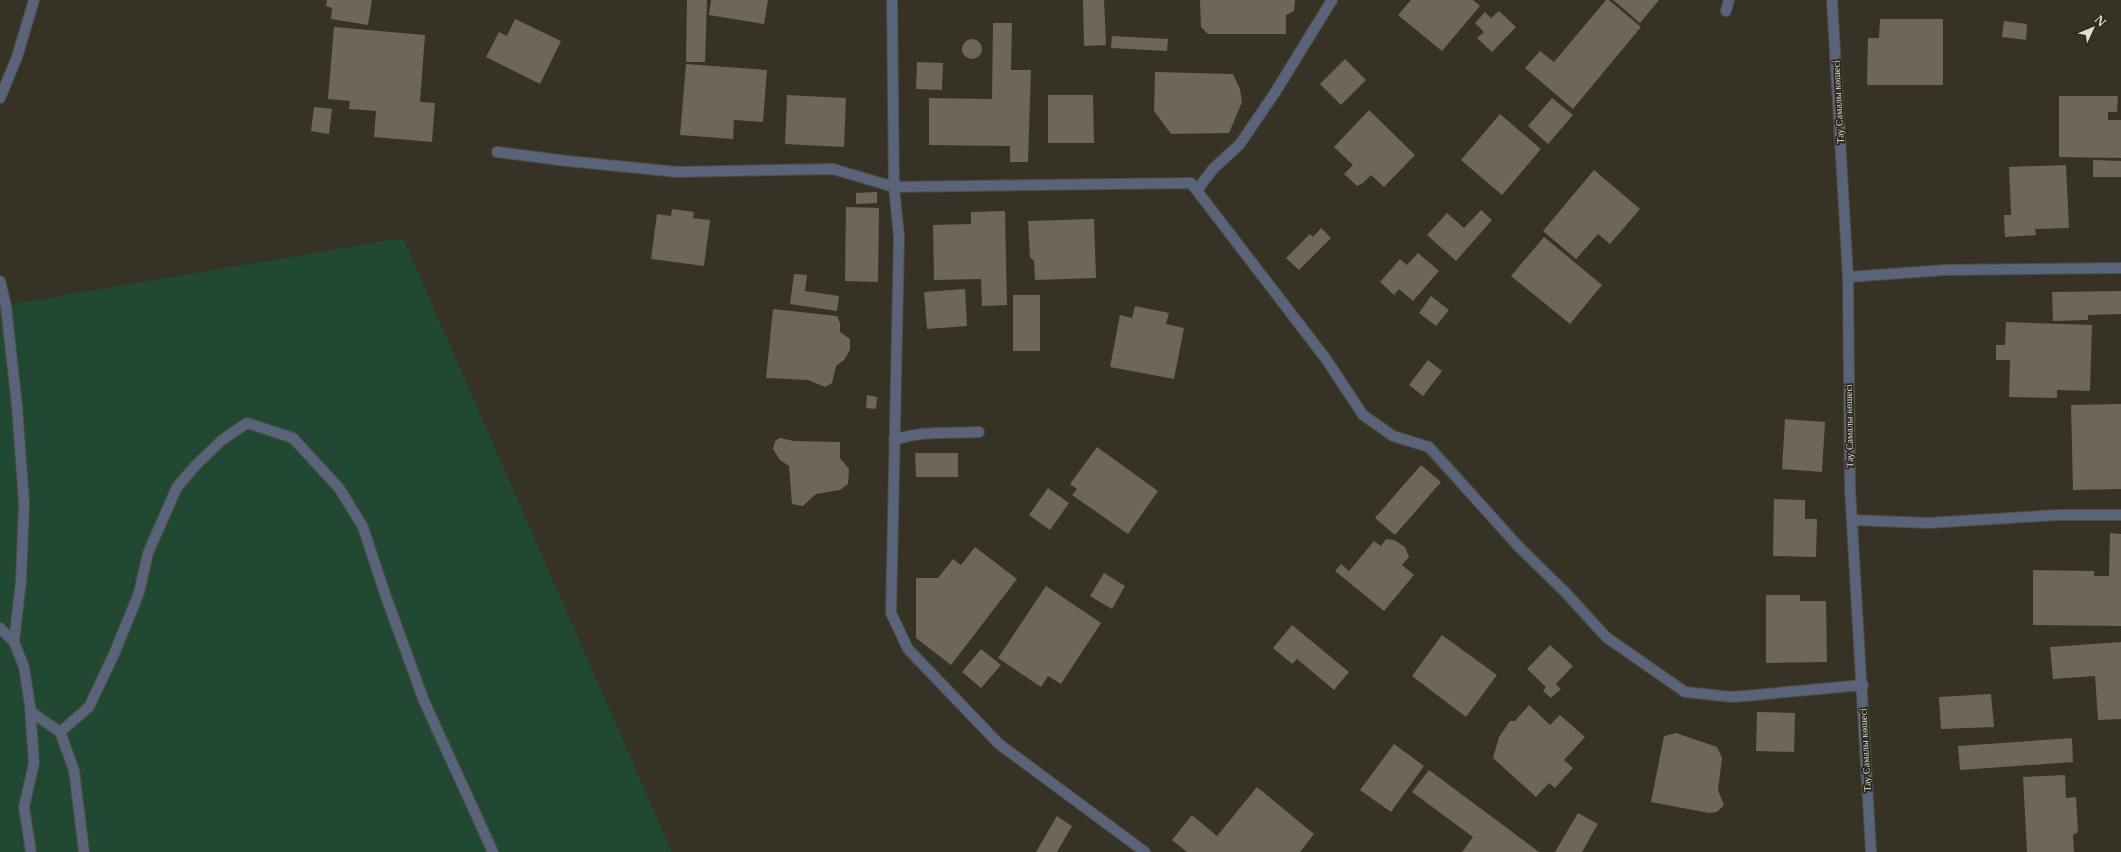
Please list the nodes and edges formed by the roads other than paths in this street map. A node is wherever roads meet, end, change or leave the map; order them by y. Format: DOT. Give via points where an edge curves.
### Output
graph roads {
  1 [pos="34,0"];
  2 [pos="892,0"];
  3 [pos="1332,0"];
  4 [pos="1729,0"];
  5 [pos="1832,0"];
  6 [pos="1726,11"];
  7 [pos="0,98"];
  8 [pos="497,152"];
  9 [pos="894,187"];
  10 [pos="1197,190"];
  11 [pos="2121,268"];
  12 [pos="1848,277"];
  13 [pos="0,281"];
  14 [pos="979,432"];
  15 [pos="894,440"];
  16 [pos="2121,515"];
  17 [pos="1852,520"];
  18 [pos="0,628"];
  19 [pos="14,642"];
  20 [pos="1863,685"];
  21 [pos="30,703"];
  22 [pos="60,732"];
  23 [pos="31,852"];
  24 [pos="84,852"];
  25 [pos="493,852"];
  26 [pos="1145,852"];
  27 [pos="1871,852"];
  1 -- 7 [label="street" via="17,57"];
  2 -- 9 [label="street"];
  3 -- 10 [label="street" via="1240,144 1213,169"];
  4 -- 6 [label="street"];
  5 -- 12 [label="street, Тау Самалы көшесі"];
  8 -- 9 [label="street" via="677,172 833,169"];
  9 -- 10 [label="street" via="1191,183"];
  9 -- 15 [label="street" via="899,237"];
  10 -- 20 [label="street" via="1326,359 1363,415 1393,436 1429,447 1518,546 1606,637 1685,692 1733,696"];
  11 -- 12 [label="street" via="1945,270"];
  12 -- 17 [label="street, Тау Самалы көшесі"];
  13 -- 19 [label="street" via="6,306 17,406 24,503 21,581"];
  14 -- 15 [label="street" via="929,432 910,434"];
  15 -- 26 [label="street" via="891,613 908,649 999,744"];
  16 -- 17 [label="street" via="1928,523"];
  17 -- 20 [label="street, Тау Самалы көшесі"];
  18 -- 19 [label="street"];
  19 -- 21 [label="street" via="24,667"];
  20 -- 27 [label="street, Тау Самалы көшесі"];
  21 -- 22 [label="street" via="31,712"];
  21 -- 23 [label="street" via="34,762 24,807"];
  22 -- 24 [label="street" via="74,770"];
  22 -- 25 [label="street" via="89,706 114,654 139,593 148,553 177,487 212,450 247,423 293,438 339,488 363,527 424,701"];
}
